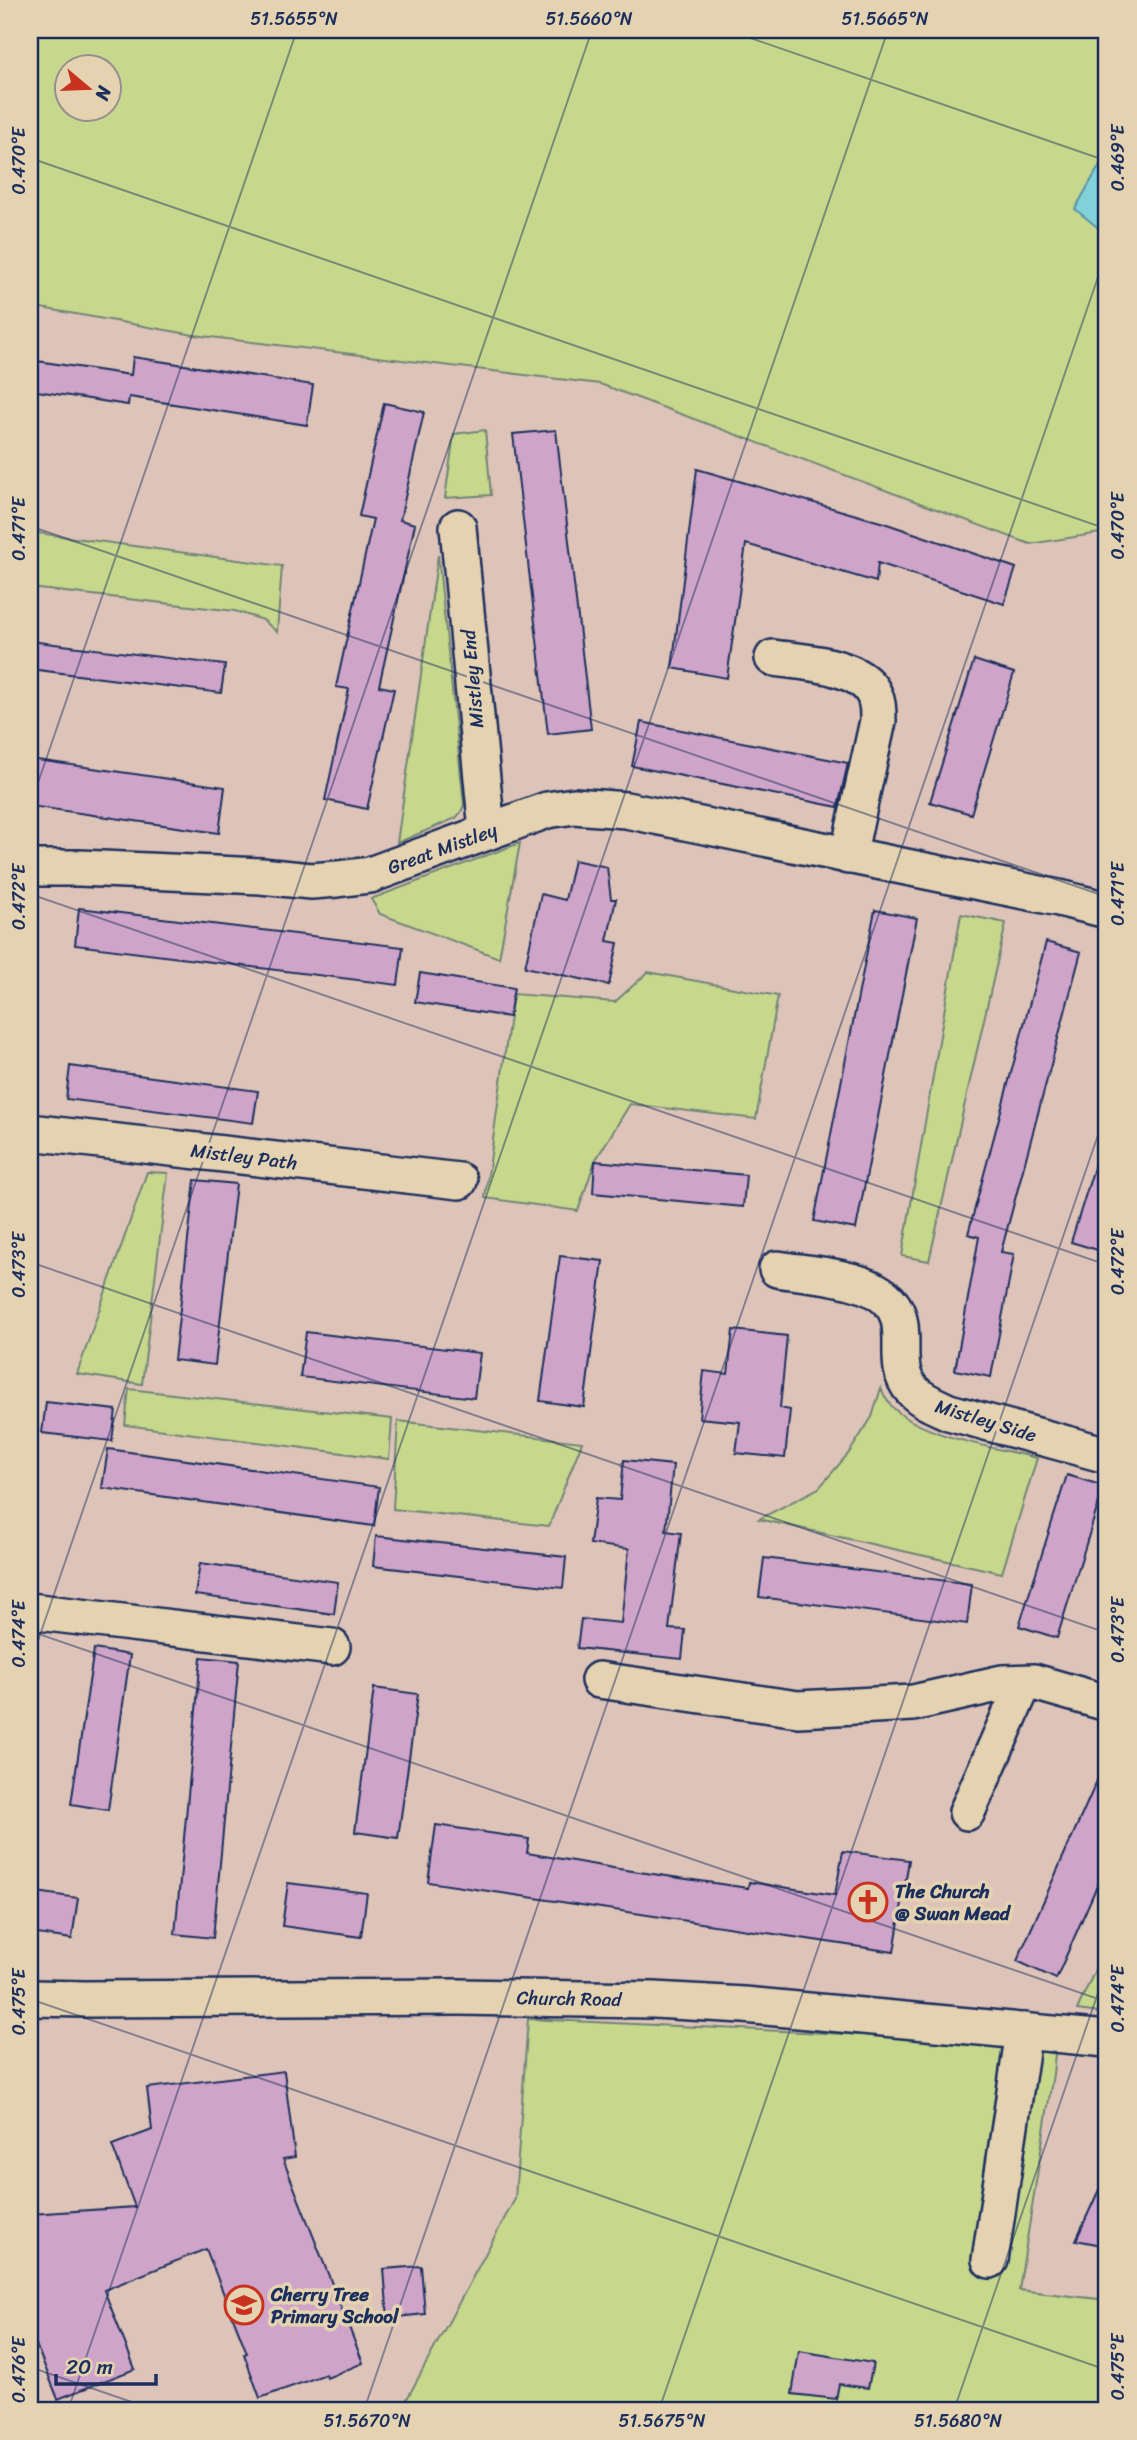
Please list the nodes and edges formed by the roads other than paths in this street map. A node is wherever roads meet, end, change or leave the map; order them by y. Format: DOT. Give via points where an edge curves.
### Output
graph roads {
  1 [pos="458,527"];
  2 [pos="773,658"];
  3 [pos="487,831"];
  4 [pos="848,856"];
  5 [pos="30,868"];
  6 [pos="1107,910"];
  7 [pos="30,1132"];
  8 [pos="459,1181"];
  9 [pos="777,1269"];
  10 [pos="1107,1455"];
  11 [pos="30,1611"];
  12 [pos="331,1647"];
  13 [pos="599,1680"];
  14 [pos="1024,1683"];
  15 [pos="1107,1703"];
  16 [pos="967,1812"];
  17 [pos="30,1998"];
  18 [pos="1024,2031"];
  19 [pos="1107,2039"];
  20 [pos="990,2260"];
  1 -- 3 [label="street, Mistley End"];
  2 -- 4 [label="street" via="855,675 871,688 878,703"];
  3 -- 4 [label="street, Great Mistley" via="547,810 596,807"];
  3 -- 5 [label="street, Great Mistley" via="370,875 337,880"];
  4 -- 6 [label="street, Great Mistley"];
  7 -- 8 [label="street, Mistley Path"];
  9 -- 10 [label="street, Mistley Side" via="854,1283 889,1300 899,1316 904,1374 911,1389 927,1402"];
  11 -- 12 [label="street"];
  13 -- 14 [label="street" via="798,1709 913,1703 1002,1683"];
  14 -- 15 [label="street"];
  14 -- 16 [label="street"];
  17 -- 18 [label="street, Church Road" via="654,2000"];
  18 -- 19 [label="street, Church Road"];
  18 -- 20 [label="street"];
}
